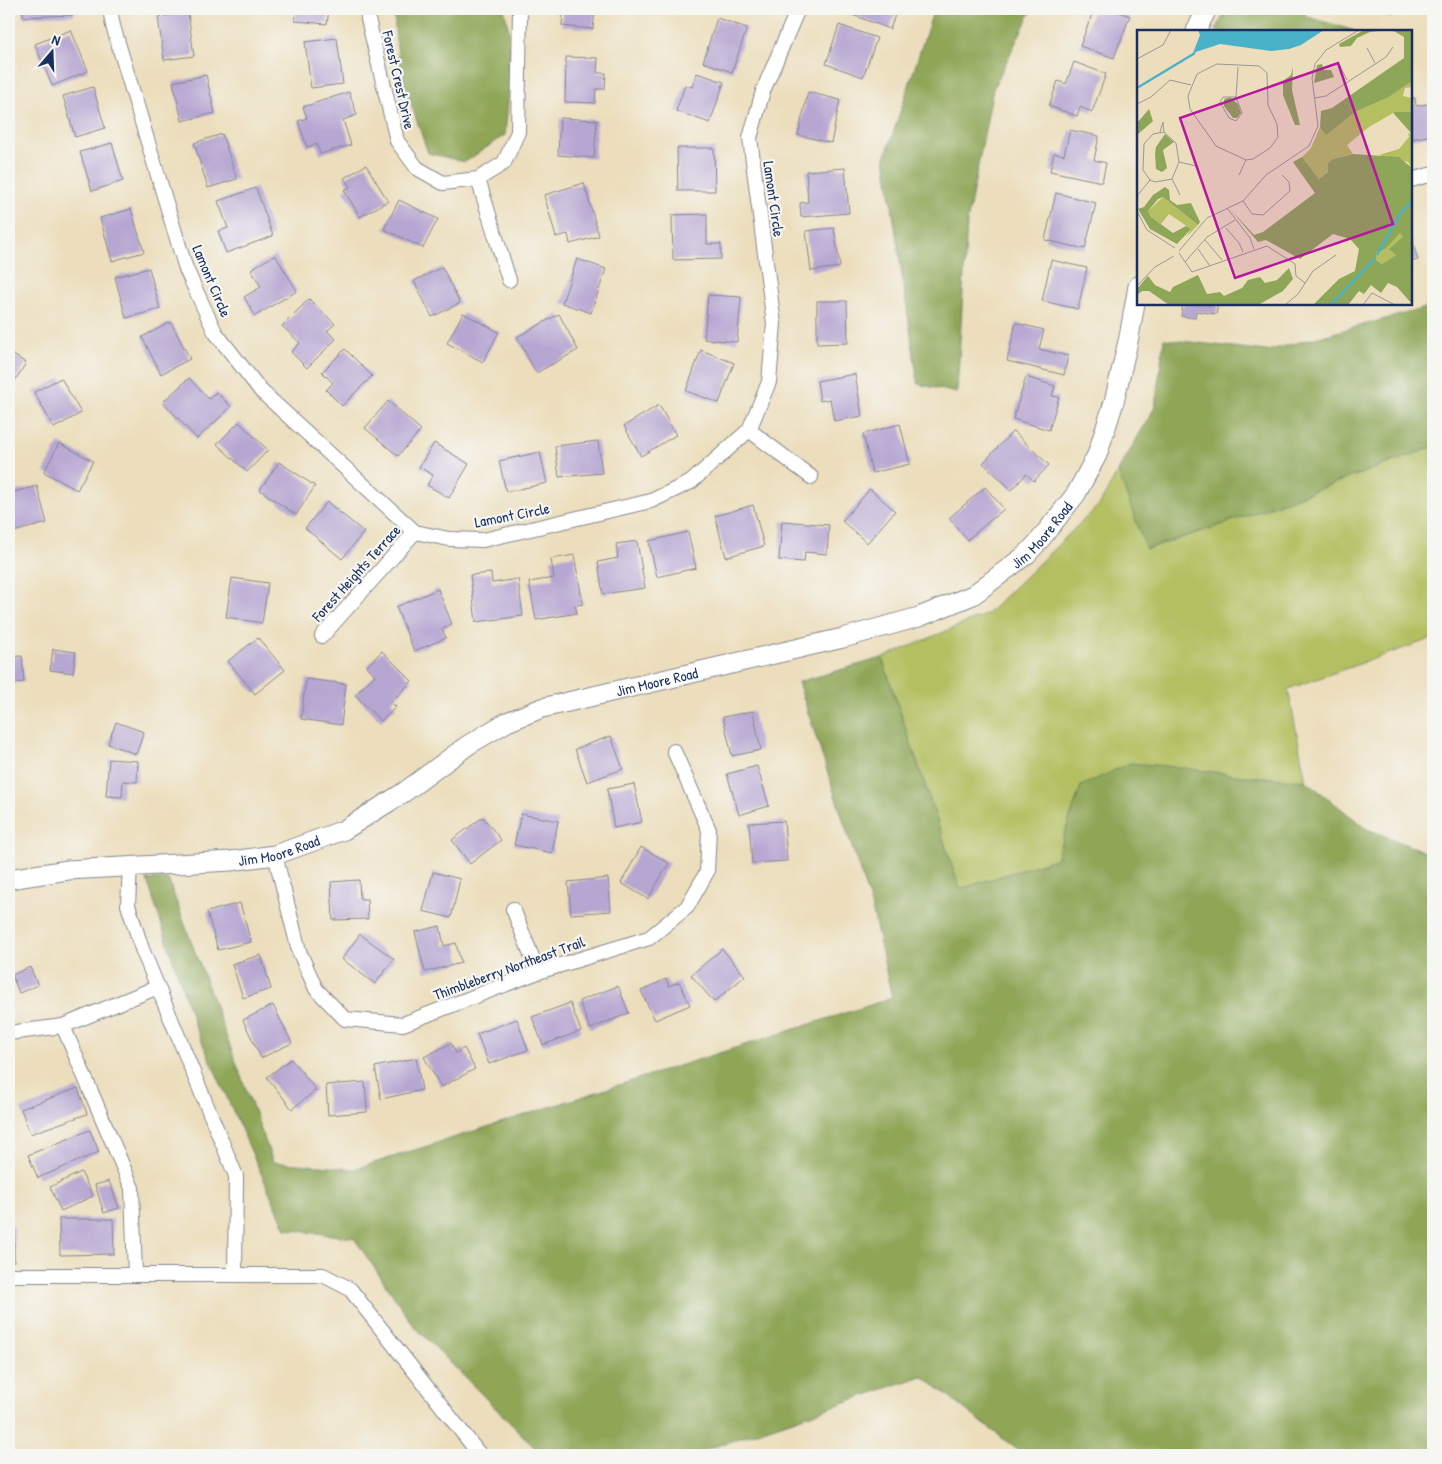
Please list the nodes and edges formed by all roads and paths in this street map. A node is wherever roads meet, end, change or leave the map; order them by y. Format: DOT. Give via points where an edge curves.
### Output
graph roads {
  1 [pos="110,9"];
  2 [pos="369,9"];
  3 [pos="520,9"];
  4 [pos="798,9"];
  5 [pos="1207,9"];
  6 [pos="1196,30"];
  7 [pos="1433,174"];
  8 [pos="478,179"];
  9 [pos="1412,180"];
  10 [pos="509,280"];
  11 [pos="1137,292"];
  12 [pos="748,430"];
  13 [pos="811,477"];
  14 [pos="415,532"];
  15 [pos="322,636"];
  16 [pos="674,751"];
  17 [pos="275,856"];
  18 [pos="130,867"];
  19 [pos="9,880"];
  20 [pos="513,908"];
  21 [pos="538,972"];
  22 [pos="158,987"];
  23 [pos="63,1026"];
  24 [pos="9,1033"];
  25 [pos="9,1275"];
  26 [pos="135,1275"];
  27 [pos="235,1275"];
  28 [pos="480,1455"];
  1 -- 14 [label="street, Lamont Circle" via="186,269 215,332 261,391"];
  2 -- 8 [label="street, Forest Crest Drive" via="368,18 397,141 417,168 443,183"];
  3 -- 8 [label="street, Forest Crest Drive" via="518,132 504,163"];
  4 -- 12 [label="street, Lamont Circle" via="763,91 750,138 774,324 769,382"];
  5 -- 6 [label="street"];
  7 -- 9 [label="street"];
  8 -- 10 [label="street"];
  11 -- 17 [label="street, Jim Moore Road" via="1114,402 1098,455 1076,494 1040,541 973,595 919,617 843,638 542,708 507,722 468,746 344,830"];
  12 -- 13 [label="street"];
  12 -- 14 [label="street, Lamont Circle" via="691,482 651,501 483,540 449,539"];
  14 -- 15 [label="street, Forest Heights Terrace"];
  16 -- 21 [label="street, Thimbleberry Northeast Trail" via="709,830 707,872 687,907 649,938"];
  17 -- 18 [label="street, Jim Moore Road"];
  17 -- 21 [label="street, Thimbleberry Northeast Trail" via="302,959 316,989 345,1019 403,1024"];
  18 -- 19 [label="street, Jim Moore Road" via="68,870"];
  18 -- 22 [label="street" via="128,905"];
  20 -- 21 [label="street"];
  22 -- 23 [label="street"];
  22 -- 27 [label="street" via="236,1176"];
  23 -- 24 [label="street"];
  23 -- 26 [label="street" via="132,1188"];
  25 -- 26 [label="street"];
  26 -- 27 [label="street"];
  27 -- 28 [label="street" via="322,1275 350,1289"];
}
